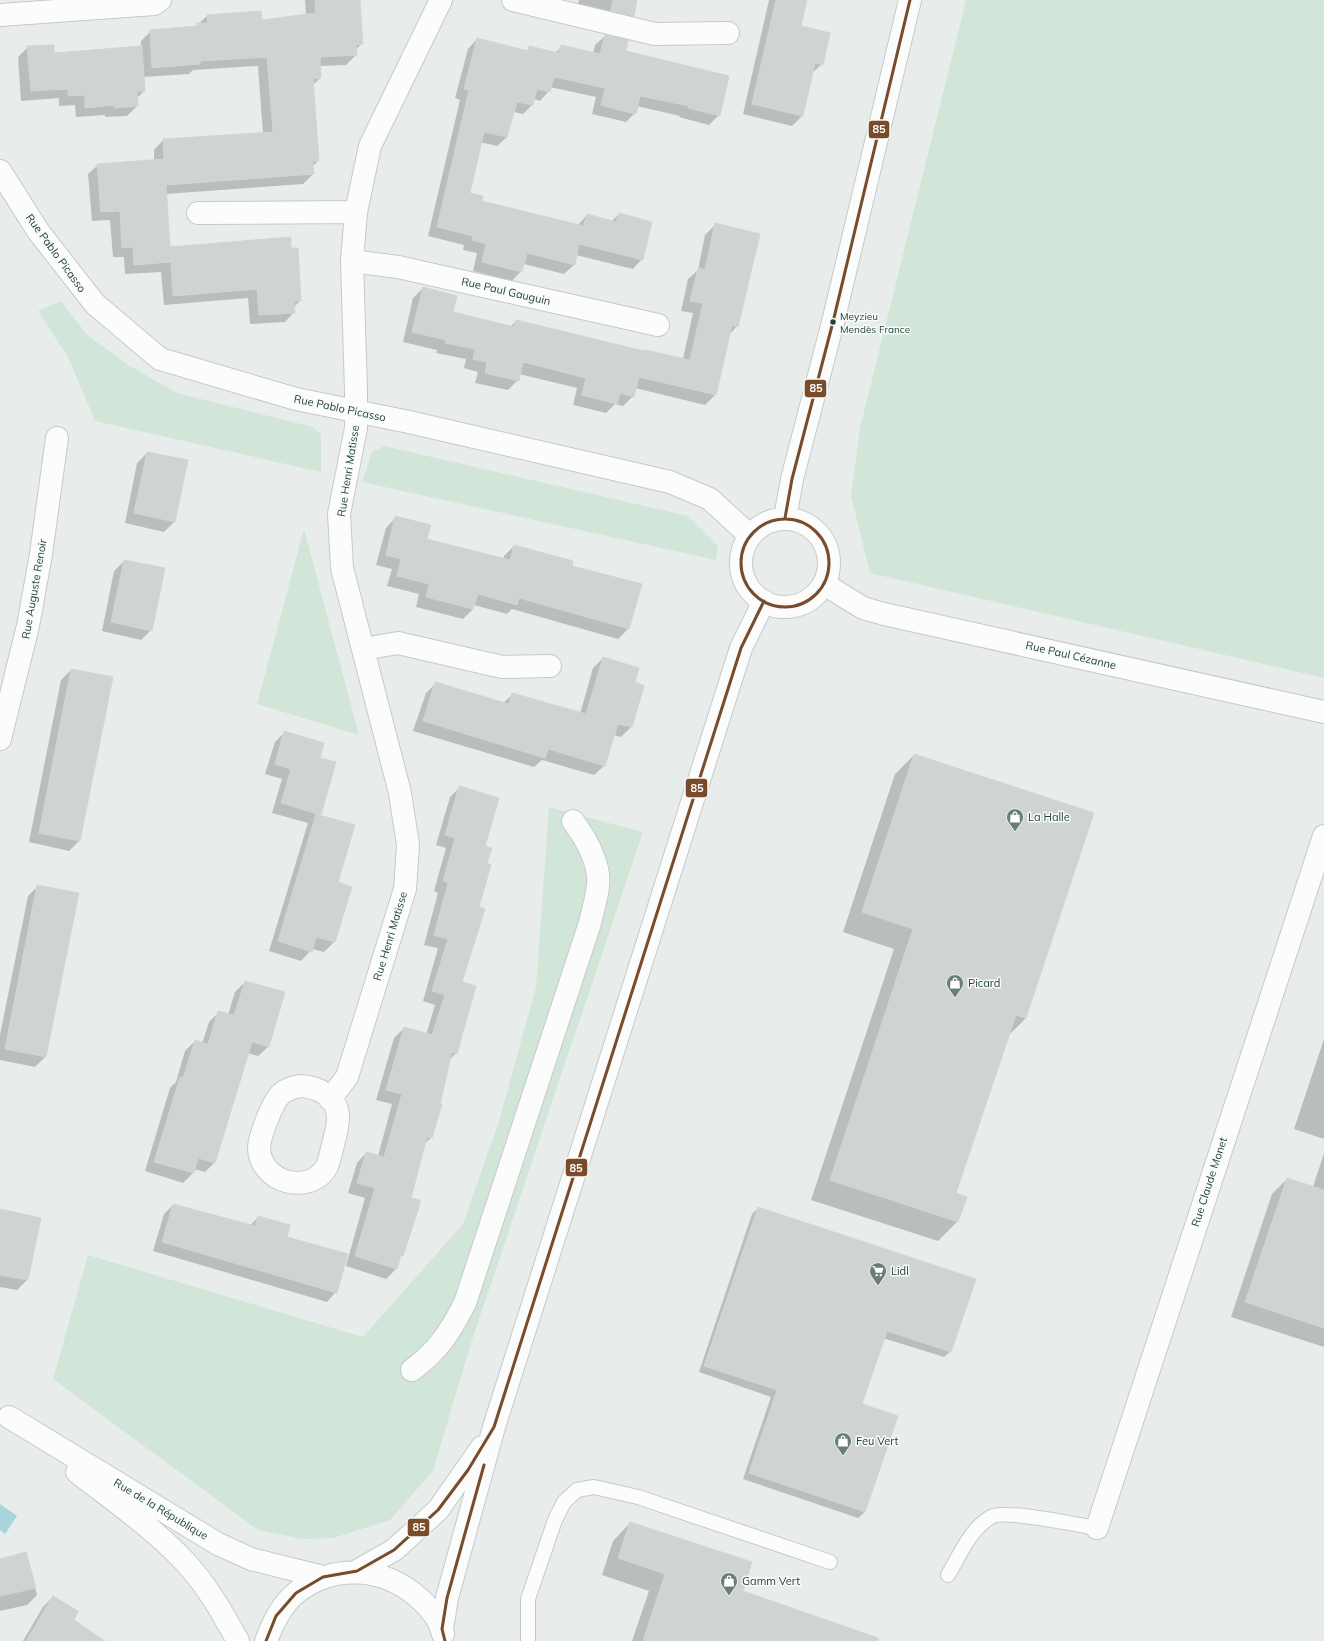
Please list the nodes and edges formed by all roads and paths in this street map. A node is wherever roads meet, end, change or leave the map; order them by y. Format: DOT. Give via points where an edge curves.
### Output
graph roads {
  1 [pos="160,0"];
  2 [pos="441,0"];
  3 [pos="513,0"];
  4 [pos="910,0"];
  5 [pos="0,15"];
  6 [pos="728,33"];
  7 [pos="0,170"];
  8 [pos="356,212"];
  9 [pos="198,213"];
  10 [pos="352,261"];
  11 [pos="658,325"];
  12 [pos="356,411"];
  13 [pos="57,438"];
  14 [pos="785,518"];
  15 [pos="750,536"];
  16 [pos="824,584"];
  17 [pos="764,601"];
  18 [pos="363,649"];
  19 [pos="550,666"];
  20 [pos="1324,712"];
  21 [pos="0,739"];
  22 [pos="573,821"];
  23 [pos="1324,836"];
  24 [pos="330,1099"];
  25 [pos="412,1370"];
  26 [pos="4,1413"];
  27 [pos="494,1427"];
  28 [pos="1097,1528"];
  29 [pos="830,1562"];
  30 [pos="357,1571"];
  31 [pos="948,1575"];
  32 [pos="323,1577"];
  33 [pos="443,1635"];
  34 [pos="238,1641"];
  35 [pos="266,1641"];
  36 [pos="528,1641"];
  1 -- 5 [label="street" via="154,4"];
  2 -- 8 [label="street" via="370,146"];
  3 -- 6 [label="street" via="655,34"];
  4 -- 14 [label="street" via="833,322 792,479"];
  7 -- 12 [label="street, Rue Pablo Picasso" via="38,231 95,304 160,359 296,399"];
  8 -- 9 [label="street"];
  8 -- 10 [label="street"];
  10 -- 11 [label="street, Rue Paul Gauguin" via="398,267"];
  10 -- 12 [label="street"];
  12 -- 15 [label="street, Rue Pablo Picasso" via="670,482 710,499"];
  12 -- 18 [label="street, Rue Henri Matisse" via="356,428 339,514 342,568"];
  13 -- 21 [label="street, Rue Auguste Renoir" via="28,626"];
  14 -- 15 [label="street" via="766,524"];
  14 -- 16 [label="street" via="800,521 813,529 823,540 828,554"];
  15 -- 17 [label="street" via="743,549 741,564 744,579 752,592"];
  16 -- 17 [label="street" via="815,594 797,604 777,606"];
  16 -- 20 [label="street, Rue Paul Cézanne" via="863,608 884,614"];
  17 -- 27 [label="street" via="742,648"];
  18 -- 19 [label="street" via="398,643 502,668"];
  18 -- 24 [label="street, Rue Henri Matisse" via="400,793 408,845 405,889 347,1077"];
  22 -- 25 [label="street" via="585,837 598,874 590,923 465,1303 448,1336 427,1359"];
  23 -- 28 [label="street, Rue Claude Monet"];
  24 -- 24 [label="street" via="338,1113 338,1119 327,1167 313,1179 302,1182 289,1183 274,1176 265,1166 259,1146 276,1100 283,1092 294,1086 313,1086"];
  26 -- 32 [label="street, Rue de la République" via="218,1544 264,1563"];
  26 -- 34 [label="street, Rue de la République" via="159,1538 187,1565 220,1608"];
  27 -- 30 [label="street" via="468,1470 438,1510 394,1550"];
  27 -- 33 [label="street" via="447,1598"];
  28 -- 31 [label="lane" via="1007,1514 992,1516 974,1531"];
  29 -- 36 [label="lane" via="638,1497 594,1487 578,1490 564,1502 555,1520 528,1599"];
  30 -- 32 [label="street"];
  30 -- 33 [label="street" via="384,1576 408,1588 428,1606"];
  32 -- 35 [label="street" via="296,1593 276,1616"];
}
